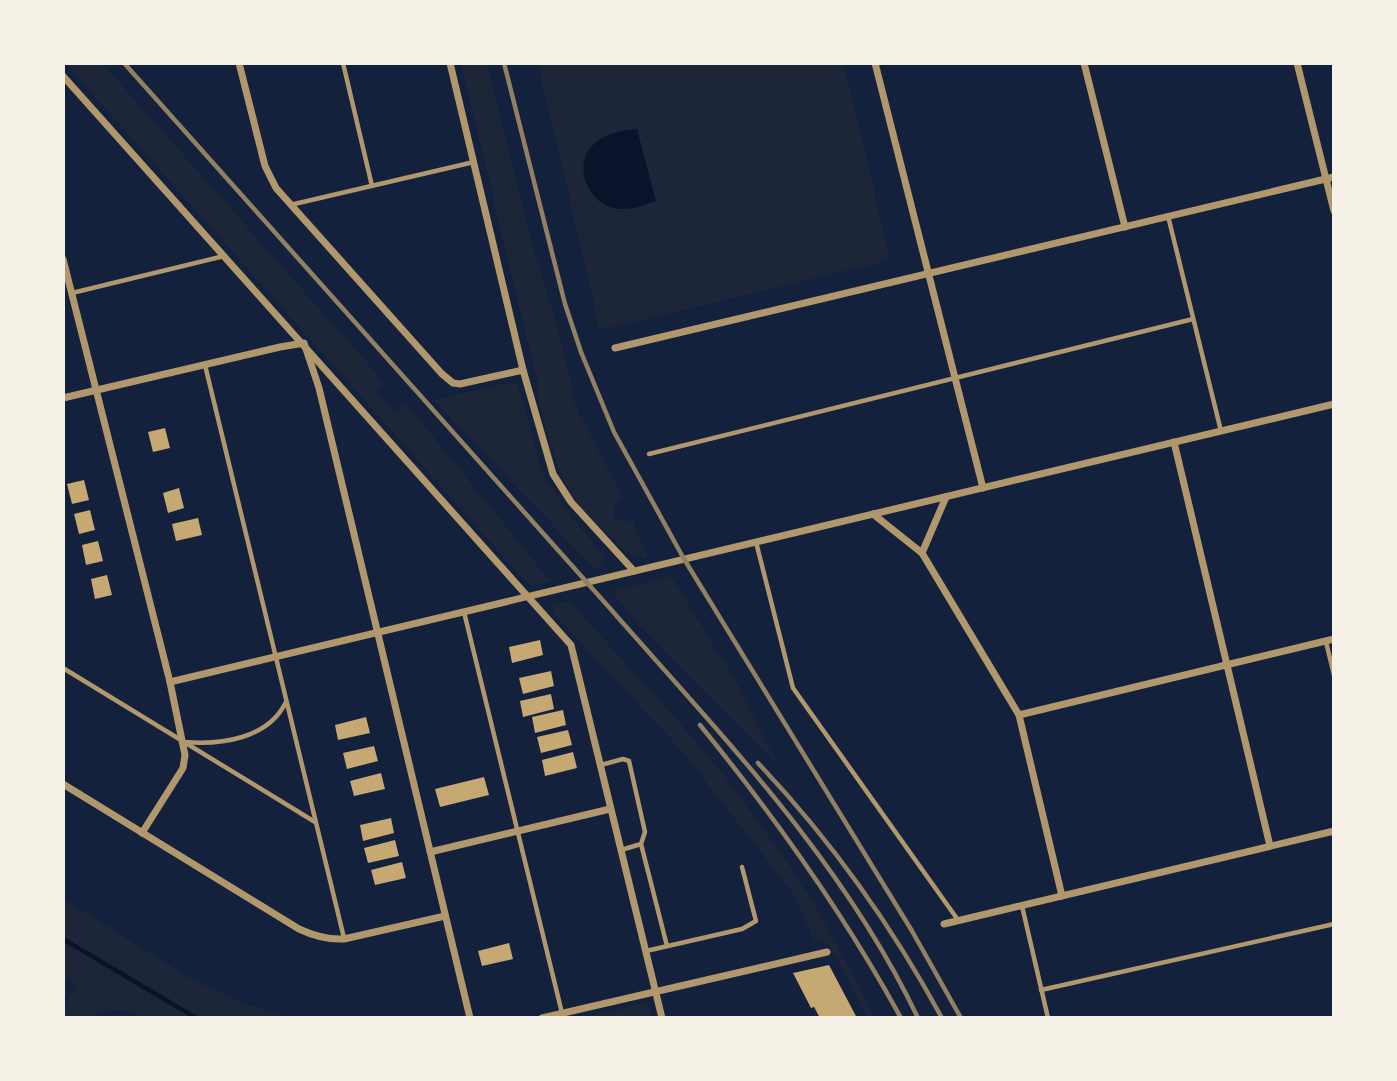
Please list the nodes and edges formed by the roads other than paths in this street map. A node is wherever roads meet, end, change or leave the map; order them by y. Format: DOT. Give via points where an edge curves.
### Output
graph roads {
  1 [pos="239,63"];
  2 [pos="343,63"];
  3 [pos="450,63"];
  4 [pos="875,63"];
  5 [pos="1084,63"];
  6 [pos="1297,63"];
  7 [pos="63,76"];
  8 [pos="474,162"];
  9 [pos="1330,178"];
  10 [pos="372,186"];
  11 [pos="289,205"];
  12 [pos="1334,211"];
  13 [pos="1168,216"];
  14 [pos="1125,227"];
  15 [pos="225,256"];
  16 [pos="63,259"];
  17 [pos="928,274"];
  18 [pos="72,293"];
  19 [pos="1193,319"];
  20 [pos="304,343"];
  21 [pos="615,348"];
  22 [pos="205,365"];
  23 [pos="523,370"];
  24 [pos="953,378"];
  25 [pos="96,391"];
  26 [pos="63,398"];
  27 [pos="1334,404"];
  28 [pos="1221,431"];
  29 [pos="1174,442"];
  30 [pos="649,454"];
  31 [pos="983,488"];
  32 [pos="946,496"];
  33 [pos="873,514"];
  34 [pos="755,542"];
  35 [pos="922,553"];
  36 [pos="634,571"];
  37 [pos="527,597"];
  38 [pos="464,612"];
  39 [pos="377,632"];
  40 [pos="1330,640"];
  41 [pos="275,657"];
  42 [pos="1228,665"];
  43 [pos="63,668"];
  44 [pos="1334,675"];
  45 [pos="170,682"];
  46 [pos="286,701"];
  47 [pos="1020,715"];
  48 [pos="183,742"];
  49 [pos="600,765"];
  50 [pos="63,784"];
  51 [pos="610,809"];
  52 [pos="315,822"];
  53 [pos="517,831"];
  54 [pos="1334,831"];
  55 [pos="142,833"];
  56 [pos="641,844"];
  57 [pos="1270,846"];
  58 [pos="620,850"];
  59 [pos="429,852"];
  60 [pos="742,867"];
  61 [pos="1062,896"];
  62 [pos="1021,906"];
  63 [pos="444,916"];
  64 [pos="959,921"];
  65 [pos="944,924"];
  66 [pos="1334,924"];
  67 [pos="344,939"];
  68 [pos="667,946"];
  69 [pos="646,951"];
  70 [pos="827,951"];
  71 [pos="1041,990"];
  72 [pos="656,991"];
  73 [pos="562,1013"];
  74 [pos="470,1018"];
  75 [pos="542,1018"];
  76 [pos="662,1018"];
  77 [pos="1048,1018"];
  1 -- 11 [label="street" via="265,166"];
  2 -- 10 [label="lane"];
  3 -- 8 [label="street"];
  4 -- 17 [label="street"];
  5 -- 14 [label="street"];
  6 -- 9 [label="street"];
  7 -- 15 [label="street"];
  8 -- 10 [label="lane"];
  8 -- 23 [label="street"];
  9 -- 12 [label="street"];
  9 -- 13 [label="street"];
  10 -- 11 [label="lane"];
  11 -- 23 [label="street" via="453,383"];
  13 -- 14 [label="street"];
  13 -- 19 [label="lane"];
  14 -- 17 [label="street"];
  15 -- 18 [label="lane"];
  15 -- 20 [label="street"];
  16 -- 18 [label="street"];
  17 -- 21 [label="street"];
  17 -- 24 [label="street"];
  18 -- 25 [label="street"];
  19 -- 24 [label="lane"];
  19 -- 28 [label="lane"];
  20 -- 22 [label="street"];
  20 -- 37 [label="street"];
  20 -- 39 [label="street" via="319,388"];
  22 -- 25 [label="street"];
  22 -- 41 [label="lane"];
  23 -- 36 [label="street" via="553,474 570,502"];
  24 -- 30 [label="lane"];
  24 -- 31 [label="street"];
  25 -- 26 [label="street"];
  25 -- 45 [label="street"];
  27 -- 28 [label="street"];
  28 -- 29 [label="street"];
  29 -- 31 [label="street"];
  29 -- 42 [label="street"];
  31 -- 32 [label="street"];
  32 -- 33 [label="street"];
  32 -- 35 [label="street"];
  33 -- 34 [label="street"];
  33 -- 35 [label="street"];
  34 -- 36 [label="street"];
  34 -- 64 [label="lane" via="793,688"];
  35 -- 47 [label="street"];
  36 -- 37 [label="street"];
  37 -- 38 [label="street"];
  37 -- 49 [label="street" via="571,645"];
  38 -- 39 [label="street"];
  38 -- 53 [label="lane"];
  39 -- 41 [label="street"];
  39 -- 59 [label="street"];
  40 -- 42 [label="street"];
  40 -- 44 [label="lane"];
  41 -- 45 [label="street"];
  41 -- 46 [label="lane"];
  42 -- 47 [label="street"];
  42 -- 57 [label="street"];
  43 -- 48 [label="lane"];
  45 -- 48 [label="street"];
  46 -- 48 [label="lane" via="274,720 246,736 221,742"];
  46 -- 52 [label="lane"];
  47 -- 61 [label="street"];
  48 -- 52 [label="lane"];
  48 -- 55 [label="street" via="183,768"];
  49 -- 51 [label="street"];
  49 -- 56 [label="lane" via="629,761 645,832"];
  50 -- 55 [label="street"];
  51 -- 53 [label="street"];
  51 -- 58 [label="street"];
  52 -- 67 [label="lane"];
  53 -- 59 [label="street"];
  53 -- 73 [label="lane"];
  54 -- 57 [label="street"];
  55 -- 67 [label="street" via="299,929 330,940"];
  56 -- 58 [label="lane"];
  56 -- 68 [label="lane"];
  57 -- 61 [label="street"];
  58 -- 69 [label="street"];
  59 -- 63 [label="street"];
  60 -- 68 [label="lane" via="756,921 742,929"];
  61 -- 62 [label="street"];
  62 -- 64 [label="street"];
  62 -- 71 [label="lane"];
  63 -- 67 [label="street"];
  63 -- 74 [label="street"];
  64 -- 65 [label="street"];
  66 -- 71 [label="lane"];
  68 -- 69 [label="lane"];
  69 -- 72 [label="street"];
  70 -- 72 [label="street"];
  71 -- 77 [label="lane"];
  72 -- 73 [label="street"];
  72 -- 76 [label="street"];
  73 -- 75 [label="street"];
}
